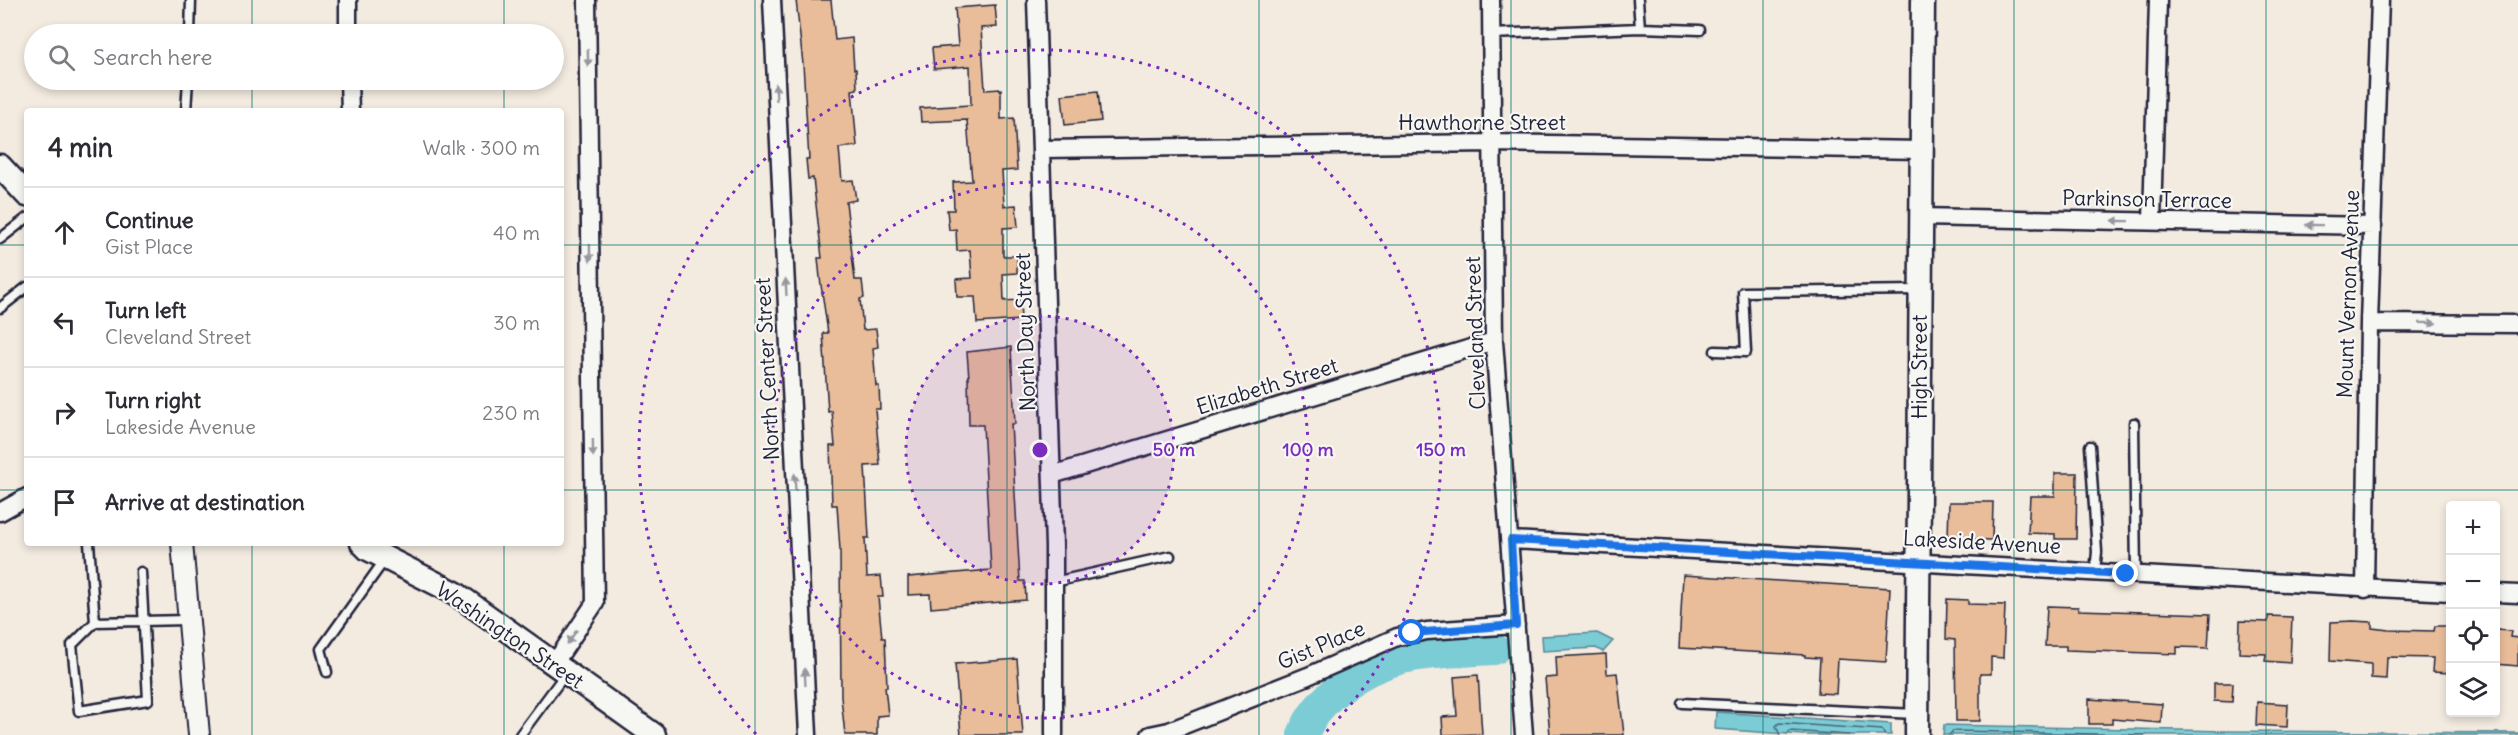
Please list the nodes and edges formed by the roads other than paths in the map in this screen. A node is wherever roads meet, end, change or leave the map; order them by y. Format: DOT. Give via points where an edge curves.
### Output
graph roads {
  1 [pos="191,0"];
  2 [pos="348,0"];
  3 [pos="587,0"];
  4 [pos="772,0"];
  5 [pos="1036,0"];
  6 [pos="1491,0"];
  7 [pos="1638,0"];
  8 [pos="1923,0"];
  9 [pos="2158,0"];
  10 [pos="2380,0"];
  11 [pos="190,24"];
  12 [pos="348,24"];
  13 [pos="1640,28"];
  14 [pos="1700,30"];
  15 [pos="1492,34"];
  16 [pos="187,90"];
  17 [pos="349,90"];
  18 [pos="186,108"];
  19 [pos="350,108"];
  20 [pos="1493,143"];
  21 [pos="1042,148"];
  22 [pos="1922,150"];
  23 [pos="0,166"];
  24 [pos="24,192"];
  25 [pos="1920,217"];
  26 [pos="24,220"];
  27 [pos="2152,221"];
  28 [pos="2373,226"];
  29 [pos="0,239"];
  30 [pos="24,289"];
  31 [pos="1920,290"];
  32 [pos="0,308"];
  33 [pos="2369,323"];
  34 [pos="2518,324"];
  35 [pos="1494,341"];
  36 [pos="1715,351"];
  37 [pos="2134,423"];
  38 [pos="2090,446"];
  39 [pos="1052,475"];
  40 [pos="24,499"];
  41 [pos="0,512"];
  42 [pos="1511,540"];
  43 [pos="89,546"];
  44 [pos="182,546"];
  45 [pos="367,546"];
  46 [pos="1170,556"];
  47 [pos="387,558"];
  48 [pos="1918,561"];
  49 [pos="141,572"];
  50 [pos="2095,572"];
  51 [pos="2136,574"];
  52 [pos="1054,582"];
  53 [pos="2365,589"];
  54 [pos="2446,592"];
  55 [pos="2500,593"];
  56 [pos="2518,594"];
  57 [pos="187,620"];
  58 [pos="143,621"];
  59 [pos="95,622"];
  60 [pos="1516,625"];
  61 [pos="560,668"];
  62 [pos="327,672"];
  63 [pos="1682,703"];
  64 [pos="1917,725"];
  65 [pos="198,735"];
  66 [pos="520,735"];
  67 [pos="654,735"];
  68 [pos="808,735"];
  69 [pos="1054,735"];
  70 [pos="1150,735"];
  71 [pos="1524,735"];
  1 -- 11 [label="lane"];
  2 -- 12 [label="street"];
  3 -- 61 [label="street, one-way" via="595,603"];
  68 -- 4 [label="street, North Center Street, one-way"];
  5 -- 21 [label="street, North Day Street"];
  6 -- 15 [label="street, Cleveland Street"];
  7 -- 13 [label="lane"];
  8 -- 22 [label="main road, High Street"];
  9 -- 27 [label="street"];
  10 -- 28 [label="street, Mount Vernon Avenue"];
  13 -- 14 [label="lane"];
  13 -- 15 [label="lane"];
  15 -- 20 [label="street, Cleveland Street"];
  16 -- 18 [label="lane"];
  17 -- 19 [label="street"];
  20 -- 21 [label="street, Hawthorne Street"];
  20 -- 22 [label="street, Hawthorne Street"];
  20 -- 35 [label="street, Cleveland Street"];
  21 -- 39 [label="street, North Day Street"];
  22 -- 25 [label="main road, High Street"];
  23 -- 24 [label="main road"];
  27 -- 25 [label="street, Parkinson Terrace, one-way"];
  25 -- 31 [label="main road, High Street"];
  26 -- 29 [label="lane"];
  28 -- 27 [label="street, Parkinson Terrace, one-way"];
  28 -- 33 [label="street, Mount Vernon Avenue"];
  30 -- 32 [label="lane"];
  31 -- 36 [label="lane" via="1743,292 1746,352"];
  31 -- 48 [label="main road, High Street"];
  33 -- 34 [label="street, one-way"];
  33 -- 53 [label="street, Mount Vernon Avenue"];
  35 -- 39 [label="street, Elizabeth Street"];
  35 -- 42 [label="street, Cleveland Street"];
  37 -- 51 [label="lane"];
  38 -- 50 [label="lane"];
  39 -- 52 [label="street, North Day Street"];
  40 -- 41 [label="street"];
  42 -- 48 [label="street, Lakeside Avenue"];
  42 -- 60 [label="street, Cleveland Street"];
  43 -- 59 [label="lane"];
  44 -- 57 [label="street"];
  45 -- 47 [label="main road, Washington Street"];
  46 -- 52 [label="lane"];
  47 -- 61 [label="main road, Washington Street" via="454,593"];
  47 -- 62 [label="lane" via="321,649"];
  48 -- 50 [label="street, Lakeside Avenue"];
  48 -- 64 [label="main road, High Street"];
  49 -- 58 [label="lane"];
  50 -- 51 [label="street, Lakeside Avenue"];
  51 -- 53 [label="street, Lakeside Avenue"];
  52 -- 69 [label="street, North Day Street"];
  53 -- 54 [label="street, Lakeside Avenue"];
  55 -- 56 [label="street"];
  57 -- 58 [label="lane"];
  57 -- 65 [label="street"];
  58 -- 59 [label="lane"];
  58 -- 59 [label="lane" via="148,700 79,711 72,645"];
  60 -- 70 [label="street, Gist Place" via="1397,637 1298,680"];
  60 -- 71 [label="street, Cleveland Street"];
  61 -- 66 [label="lane"];
  61 -- 67 [label="main road, Washington Street"];
  63 -- 64 [label="lane"];
}
